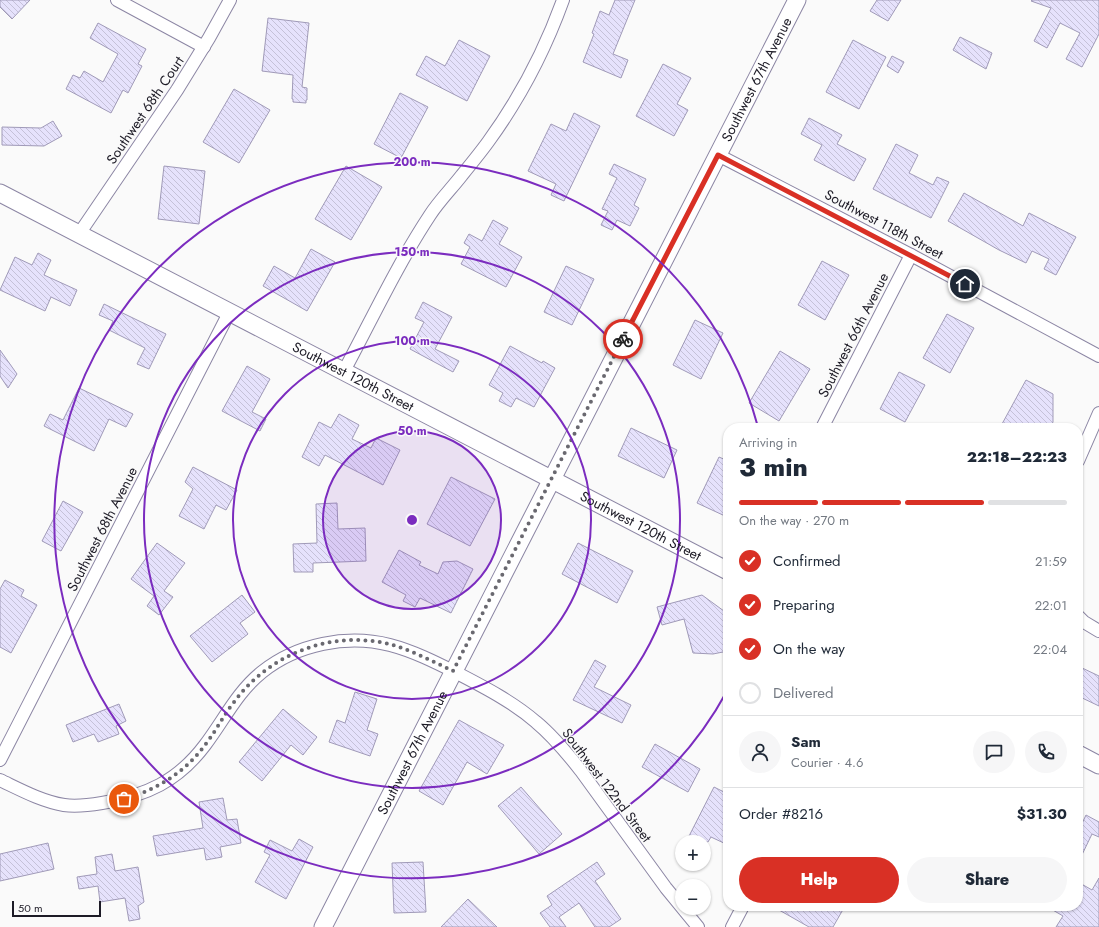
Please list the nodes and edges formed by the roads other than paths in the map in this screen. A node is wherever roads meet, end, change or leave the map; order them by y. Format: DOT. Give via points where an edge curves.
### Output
graph roads {
  1 [pos="117,0"];
  2 [pos="230,0"];
  3 [pos="563,0"];
  4 [pos="797,0"];
  5 [pos="204,47"];
  6 [pos="718,155"];
  7 [pos="0,194"];
  8 [pos="79,234"];
  9 [pos="911,255"];
  10 [pos="230,311"];
  11 [pos="1099,356"];
  12 [pos="344,371"];
  13 [pos="1099,413"];
  14 [pos="825,423"];
  15 [pos="1083,450"];
  16 [pos="551,479"];
  17 [pos="723,568"];
  18 [pos="1083,621"];
  19 [pos="1099,631"];
  20 [pos="453,671"];
  21 [pos="1083,757"];
  22 [pos="0,760"];
  23 [pos="1099,765"];
  24 [pos="0,780"];
  25 [pos="740,911"];
  26 [pos="324,926"];
  27 [pos="698,927"];
  28 [pos="732,927"];
  1 -- 5 [label="street"];
  2 -- 5 [label="street, Southwest 68th Court"];
  3 -- 12 [label="street" via="543,48 519,94 489,141 423,225 395,272"];
  4 -- 6 [label="main road, Southwest 67th Avenue"];
  5 -- 8 [label="street, Southwest 68th Court"];
  6 -- 9 [label="street, Southwest 118th Street"];
  6 -- 16 [label="main road, Southwest 67th Avenue"];
  7 -- 8 [label="main road, Southwest 120th Street"];
  8 -- 10 [label="main road, Southwest 120th Street"];
  9 -- 11 [label="street, Southwest 118th Street"];
  9 -- 14 [label="street, Southwest 66th Avenue"];
  10 -- 12 [label="main road, Southwest 120th Street"];
  10 -- 22 [label="street, Southwest 68th Avenue"];
  12 -- 16 [label="main road, Southwest 120th Street"];
  13 -- 15 [label="street"];
  16 -- 17 [label="main road, Southwest 120th Street"];
  16 -- 20 [label="main road, Southwest 67th Avenue"];
  18 -- 19 [label="street"];
  20 -- 24 [label="street, Southwest 122nd Street" via="401,648 373,642 341,641 310,647 273,663 251,681 233,702 198,754 165,783 114,801 67,806 38,798"];
  20 -- 26 [label="main road, Southwest 67th Avenue"];
  20 -- 27 [label="street, Southwest 122nd Street" via="522,711 556,741"];
  21 -- 23 [label="main road"];
  25 -- 28 [label="street"];
}
